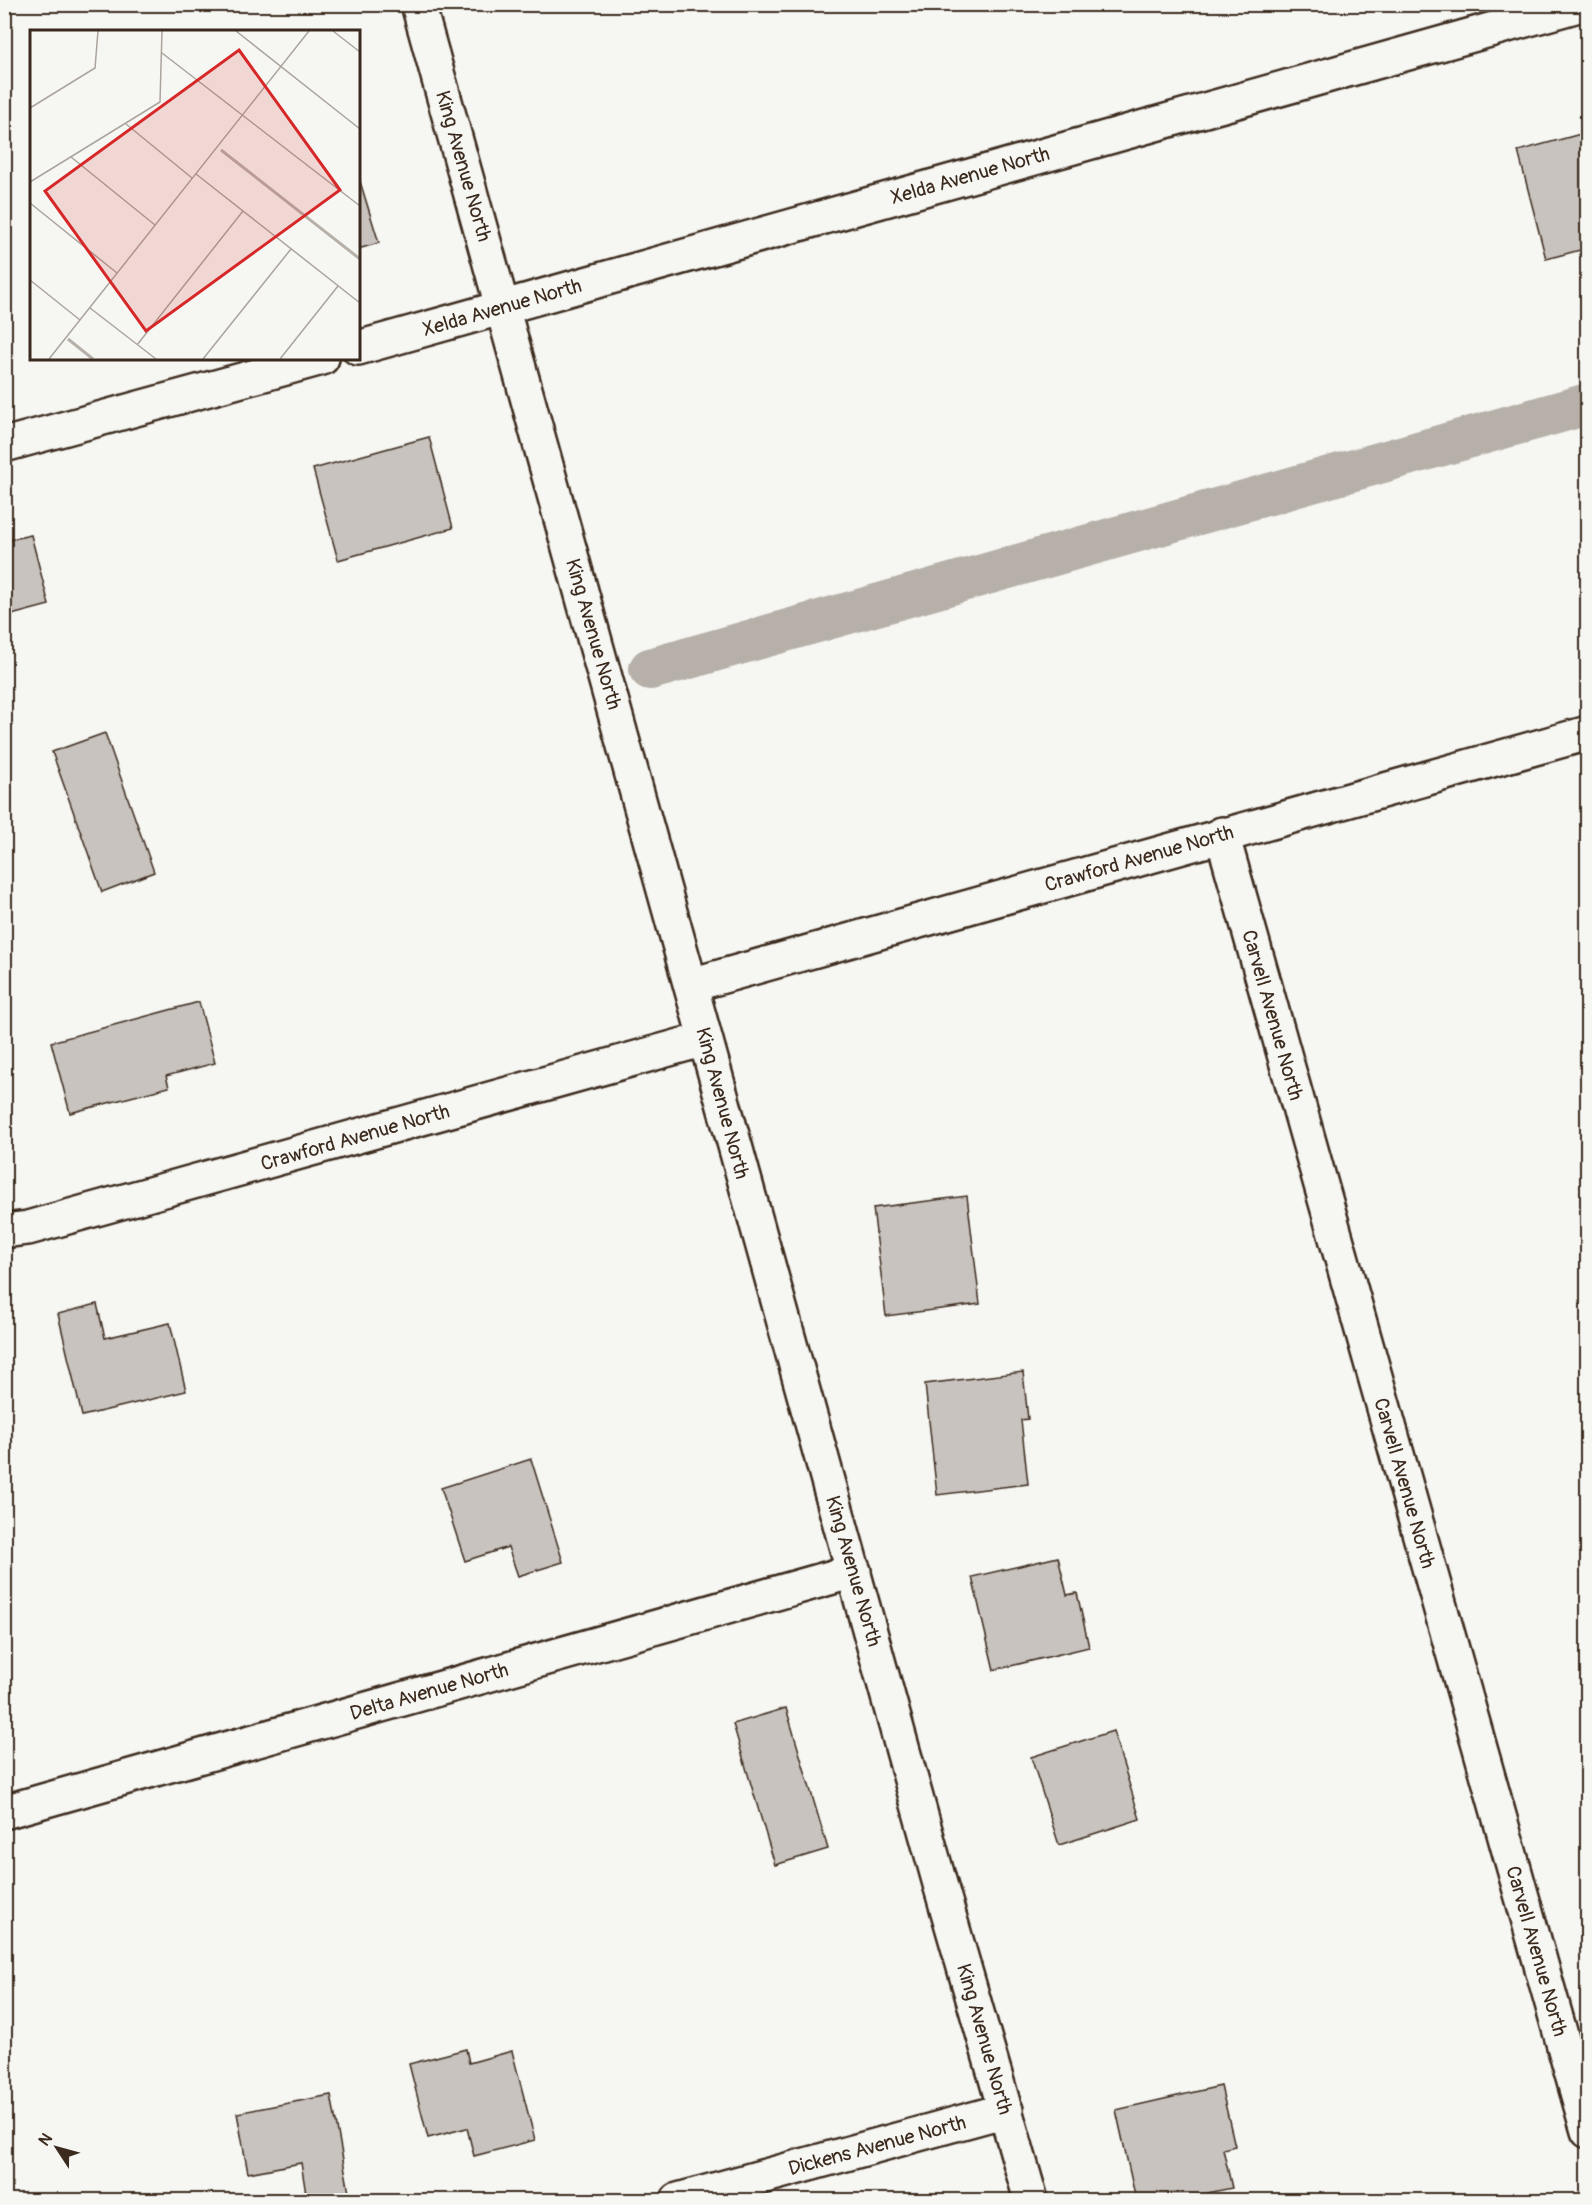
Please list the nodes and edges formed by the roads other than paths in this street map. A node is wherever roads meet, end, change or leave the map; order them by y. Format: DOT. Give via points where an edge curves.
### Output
graph roads {
  1 [pos="418,4"];
  2 [pos="1582,4"];
  3 [pos="503,307"];
  4 [pos="360,347"];
  5 [pos="315,360"];
  6 [pos="4,445"];
  7 [pos="1587,733"];
  8 [pos="1222,834"];
  9 [pos="691,985"];
  10 [pos="705,1039"];
  11 [pos="4,1231"];
  12 [pos="854,1571"];
  13 [pos="4,1812"];
  14 [pos="1006,2110"];
  15 [pos="1587,2131"];
  16 [pos="678,2200"];
  17 [pos="1031,2200"];
  1 -- 3 [label="street, King Avenue North"];
  2 -- 3 [label="street, Xelda Avenue North"];
  3 -- 4 [label="street, Xelda Avenue North"];
  3 -- 9 [label="street, King Avenue North"];
  5 -- 6 [label="street"];
  7 -- 8 [label="street, Crawford Avenue North"];
  8 -- 9 [label="street, Crawford Avenue North"];
  8 -- 15 [label="street, Carvell Avenue North"];
  9 -- 10 [label="street, King Avenue North"];
  10 -- 11 [label="street, Crawford Avenue North" via="40,1225"];
  10 -- 12 [label="street, King Avenue North"];
  12 -- 13 [label="street, Delta Avenue North"];
  12 -- 14 [label="street, King Avenue North"];
  14 -- 16 [label="street, Dickens Avenue North"];
  14 -- 17 [label="street, King Avenue North"];
}
